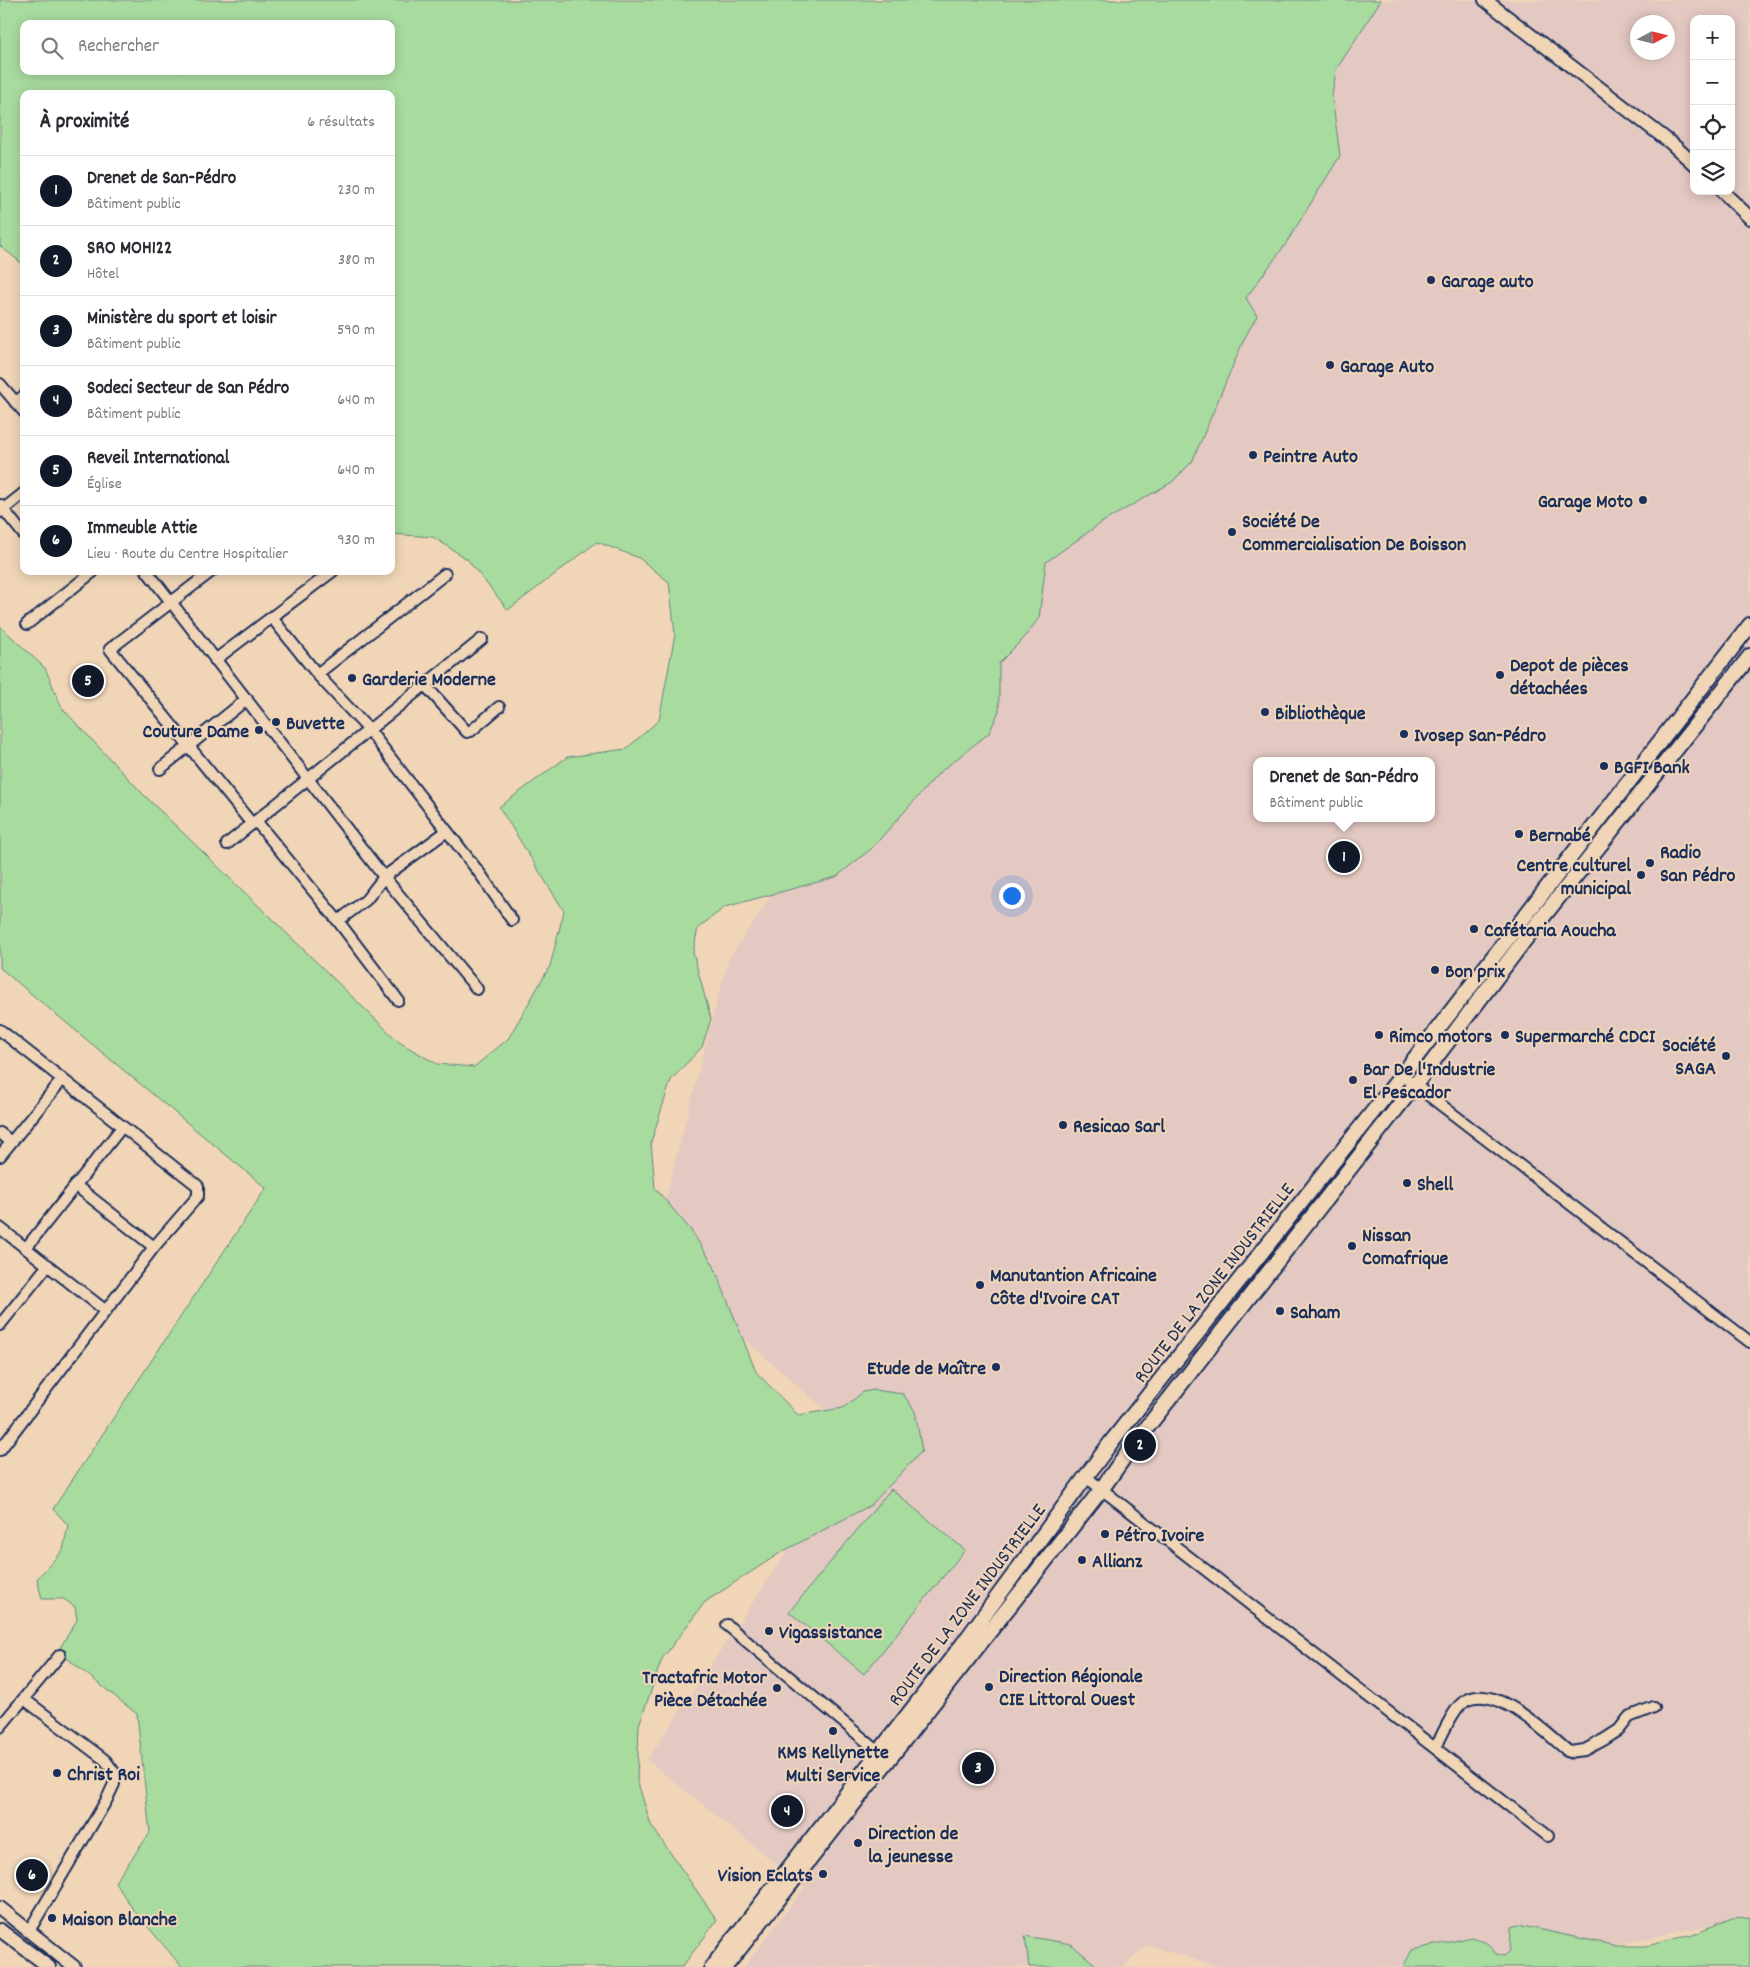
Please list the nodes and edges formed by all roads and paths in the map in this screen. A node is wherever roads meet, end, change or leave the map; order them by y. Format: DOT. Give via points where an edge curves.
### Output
graph roads {
  1 [pos="1485,0"];
  2 [pos="1690,160"];
  3 [pos="1726,195"];
  4 [pos="1750,218"];
  5 [pos="0,384"];
  6 [pos="20,399"];
  7 [pos="20,496"];
  8 [pos="1,508"];
  9 [pos="20,530"];
  10 [pos="445,574"];
  11 [pos="89,575"];
  12 [pos="149,575"];
  13 [pos="207,575"];
  14 [pos="329,575"];
  15 [pos="172,603"];
  16 [pos="273,619"];
  17 [pos="27,624"];
  18 [pos="1750,625"];
  19 [pos="482,639"];
  20 [pos="1750,656"];
  21 [pos="215,660"];
  22 [pos="317,674"];
  23 [pos="425,685"];
  24 [pos="247,699"];
  25 [pos="499,707"];
  26 [pos="369,730"];
  27 [pos="189,747"];
  28 [pos="160,769"];
  29 [pos="307,779"];
  30 [pos="254,822"];
  31 [pos="447,831"];
  32 [pos="226,844"];
  33 [pos="384,877"];
  34 [pos="512,920"];
  35 [pos="338,921"];
  36 [pos="477,989"];
  37 [pos="398,1000"];
  38 [pos="0,1030"];
  39 [pos="1402,1075"];
  40 [pos="61,1081"];
  41 [pos="1415,1085"];
  42 [pos="122,1127"];
  43 [pos="0,1133"];
  44 [pos="11,1142"];
  45 [pos="0,1156"];
  46 [pos="75,1184"];
  47 [pos="0,1228"];
  48 [pos="154,1247"];
  49 [pos="26,1248"];
  50 [pos="48,1265"];
  51 [pos="106,1311"];
  52 [pos="0,1325"];
  53 [pos="1750,1342"];
  54 [pos="0,1450"];
  55 [pos="1086,1477"];
  56 [pos="1101,1490"];
  57 [pos="727,1625"];
  58 [pos="60,1655"];
  59 [pos="24,1699"];
  60 [pos="1654,1707"];
  61 [pos="0,1727"];
  62 [pos="1436,1747"];
  63 [pos="878,1752"];
  64 [pos="1548,1836"];
  65 [pos="0,1908"];
  66 [pos="0,1930"];
  67 [pos="29,1931"];
  68 [pos="71,1966"];
  69 [pos="48,1967"];
  70 [pos="712,1967"];
  71 [pos="725,1967"];
  1 -- 2 [label="street"];
  3 -- 4 [label="street"];
  5 -- 6 [label="street"];
  7 -- 8 [label="street"];
  8 -- 9 [label="street"];
  10 -- 22 [label="street"];
  11 -- 17 [label="street"];
  12 -- 15 [label="street"];
  13 -- 15 [label="street"];
  14 -- 16 [label="street"];
  15 -- 21 [label="street"];
  15 -- 27 [label="street" via="110,650"];
  16 -- 21 [label="street"];
  16 -- 22 [label="street"];
  18 -- 39 [label="main road, ROUTE DE LA ZONE INDUSTRIELLE"];
  19 -- 23 [label="street"];
  20 -- 41 [label="main road, ROUTE DE LA ZONE INDUSTRIELLE" via="1523,942"];
  21 -- 24 [label="street"];
  22 -- 26 [label="street"];
  23 -- 25 [label="street" via="467,732"];
  23 -- 26 [label="street"];
  24 -- 27 [label="street"];
  24 -- 29 [label="street"];
  26 -- 29 [label="street"];
  26 -- 31 [label="street"];
  27 -- 28 [label="street"];
  27 -- 30 [label="street"];
  29 -- 30 [label="street"];
  29 -- 33 [label="street"];
  30 -- 32 [label="street"];
  30 -- 35 [label="street"];
  31 -- 33 [label="street"];
  31 -- 34 [label="street"];
  33 -- 35 [label="street" via="366,900"];
  33 -- 36 [label="street"];
  35 -- 37 [label="street"];
  38 -- 40 [label="street"];
  39 -- 41 [label="street"];
  39 -- 55 [label="main road, ROUTE DE LA ZONE INDUSTRIELLE"];
  40 -- 42 [label="street"];
  40 -- 44 [label="street"];
  41 -- 53 [label="street"];
  41 -- 56 [label="main road, ROUTE DE LA ZONE INDUSTRIELLE"];
  42 -- 46 [label="street"];
  42 -- 48 [label="street" via="198,1186 200,1192"];
  43 -- 44 [label="street"];
  44 -- 45 [label="street"];
  46 -- 48 [label="street"];
  46 -- 49 [label="street"];
  47 -- 49 [label="street"];
  48 -- 51 [label="street"];
  49 -- 50 [label="street"];
  50 -- 51 [label="street"];
  50 -- 52 [label="street"];
  51 -- 54 [label="street"];
  55 -- 56 [label="street"];
  55 -- 63 [label="main road, ROUTE DE LA ZONE INDUSTRIELLE" via="963,1644"];
  56 -- 62 [label="street"];
  56 -- 71 [label="main road, ROUTE DE LA ZONE INDUSTRIELLE"];
  57 -- 63 [label="street"];
  58 -- 59 [label="street"];
  59 -- 61 [label="street"];
  59 -- 67 [label="street" via="105,1760 114,1772 114,1784 106,1801"];
  60 -- 62 [label="street" via="1629,1717 1619,1730 1585,1750 1569,1752 1503,1700 1475,1696 1460,1704"];
  62 -- 64 [label="street"];
  63 -- 70 [label="main road, ROUTE DE LA ZONE INDUSTRIELLE"];
  65 -- 67 [label="street"];
  66 -- 69 [label="street"];
  67 -- 68 [label="street"];
}
